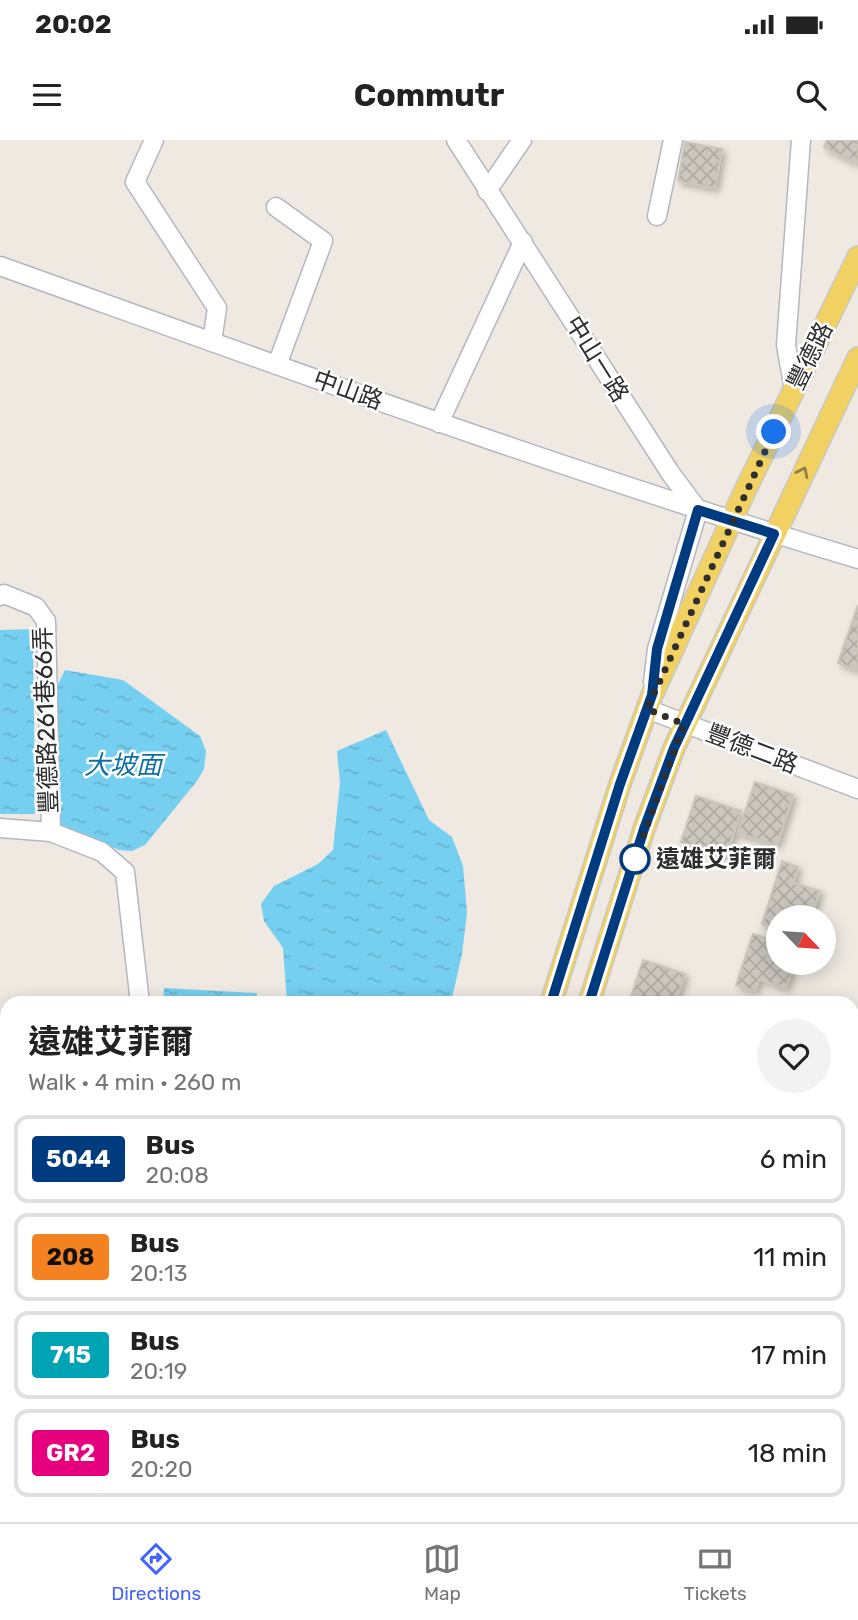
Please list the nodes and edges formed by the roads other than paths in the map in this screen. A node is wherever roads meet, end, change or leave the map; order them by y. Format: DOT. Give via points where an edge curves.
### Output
graph roads {
  1 [pos="154,140"];
  2 [pos="456,140"];
  3 [pos="522,140"];
  4 [pos="673,140"];
  5 [pos="801,140"];
  6 [pos="487,191"];
  7 [pos="276,207"];
  8 [pos="657,216"];
  9 [pos="523,242"];
  10 [pos="858,257"];
  11 [pos="0,266"];
  12 [pos="212,342"];
  13 [pos="858,358"];
  14 [pos="276,365"];
  15 [pos="794,390"];
  16 [pos="439,423"];
  17 [pos="698,510"];
  18 [pos="731,521"];
  19 [pos="774,534"];
  20 [pos="858,559"];
  21 [pos="0,596"];
  22 [pos="649,702"];
  23 [pos="684,724"];
  24 [pos="858,789"];
  25 [pos="0,828"];
  26 [pos="51,832"];
  27 [pos="139,996"];
  28 [pos="553,996"];
  29 [pos="591,996"];
  1 -- 12 [label="street" via="135,182 217,309"];
  2 -- 6 [label="street, 中山一路"];
  3 -- 6 [label="street"];
  4 -- 8 [label="street"];
  5 -- 15 [label="street" via="786,345"];
  6 -- 9 [label="street, 中山一路"];
  7 -- 14 [label="street" via="323,241"];
  9 -- 16 [label="street"];
  9 -- 17 [label="street, 中山一路"];
  10 -- 15 [label="main road, 豐德路"];
  11 -- 12 [label="street, 中山路"];
  12 -- 14 [label="street, 中山路"];
  19 -- 13 [label="main road, 豐德路, one-way"];
  14 -- 16 [label="street, 中山路"];
  15 -- 18 [label="main road, 豐德路"];
  16 -- 17 [label="street, 中山路"];
  17 -- 18 [label="street"];
  17 -- 22 [label="street" via="657,649"];
  18 -- 19 [label="street"];
  18 -- 22 [label="main road, 豐德路"];
  19 -- 20 [label="street"];
  19 -- 23 [label="main road, 豐德路"];
  21 -- 26 [label="street, 豐德路261巷66弄" via="36,607 46,621"];
  22 -- 23 [label="street, 豐德二路"];
  22 -- 28 [label="main road, 豐德路"];
  23 -- 24 [label="street, 豐德二路"];
  23 -- 29 [label="main road, 豐德路" via="644,829"];
  25 -- 26 [label="street, 豐德路261巷66弄"];
  26 -- 27 [label="street, 豐德路261巷66弄" via="102,852 125,872"];
}
